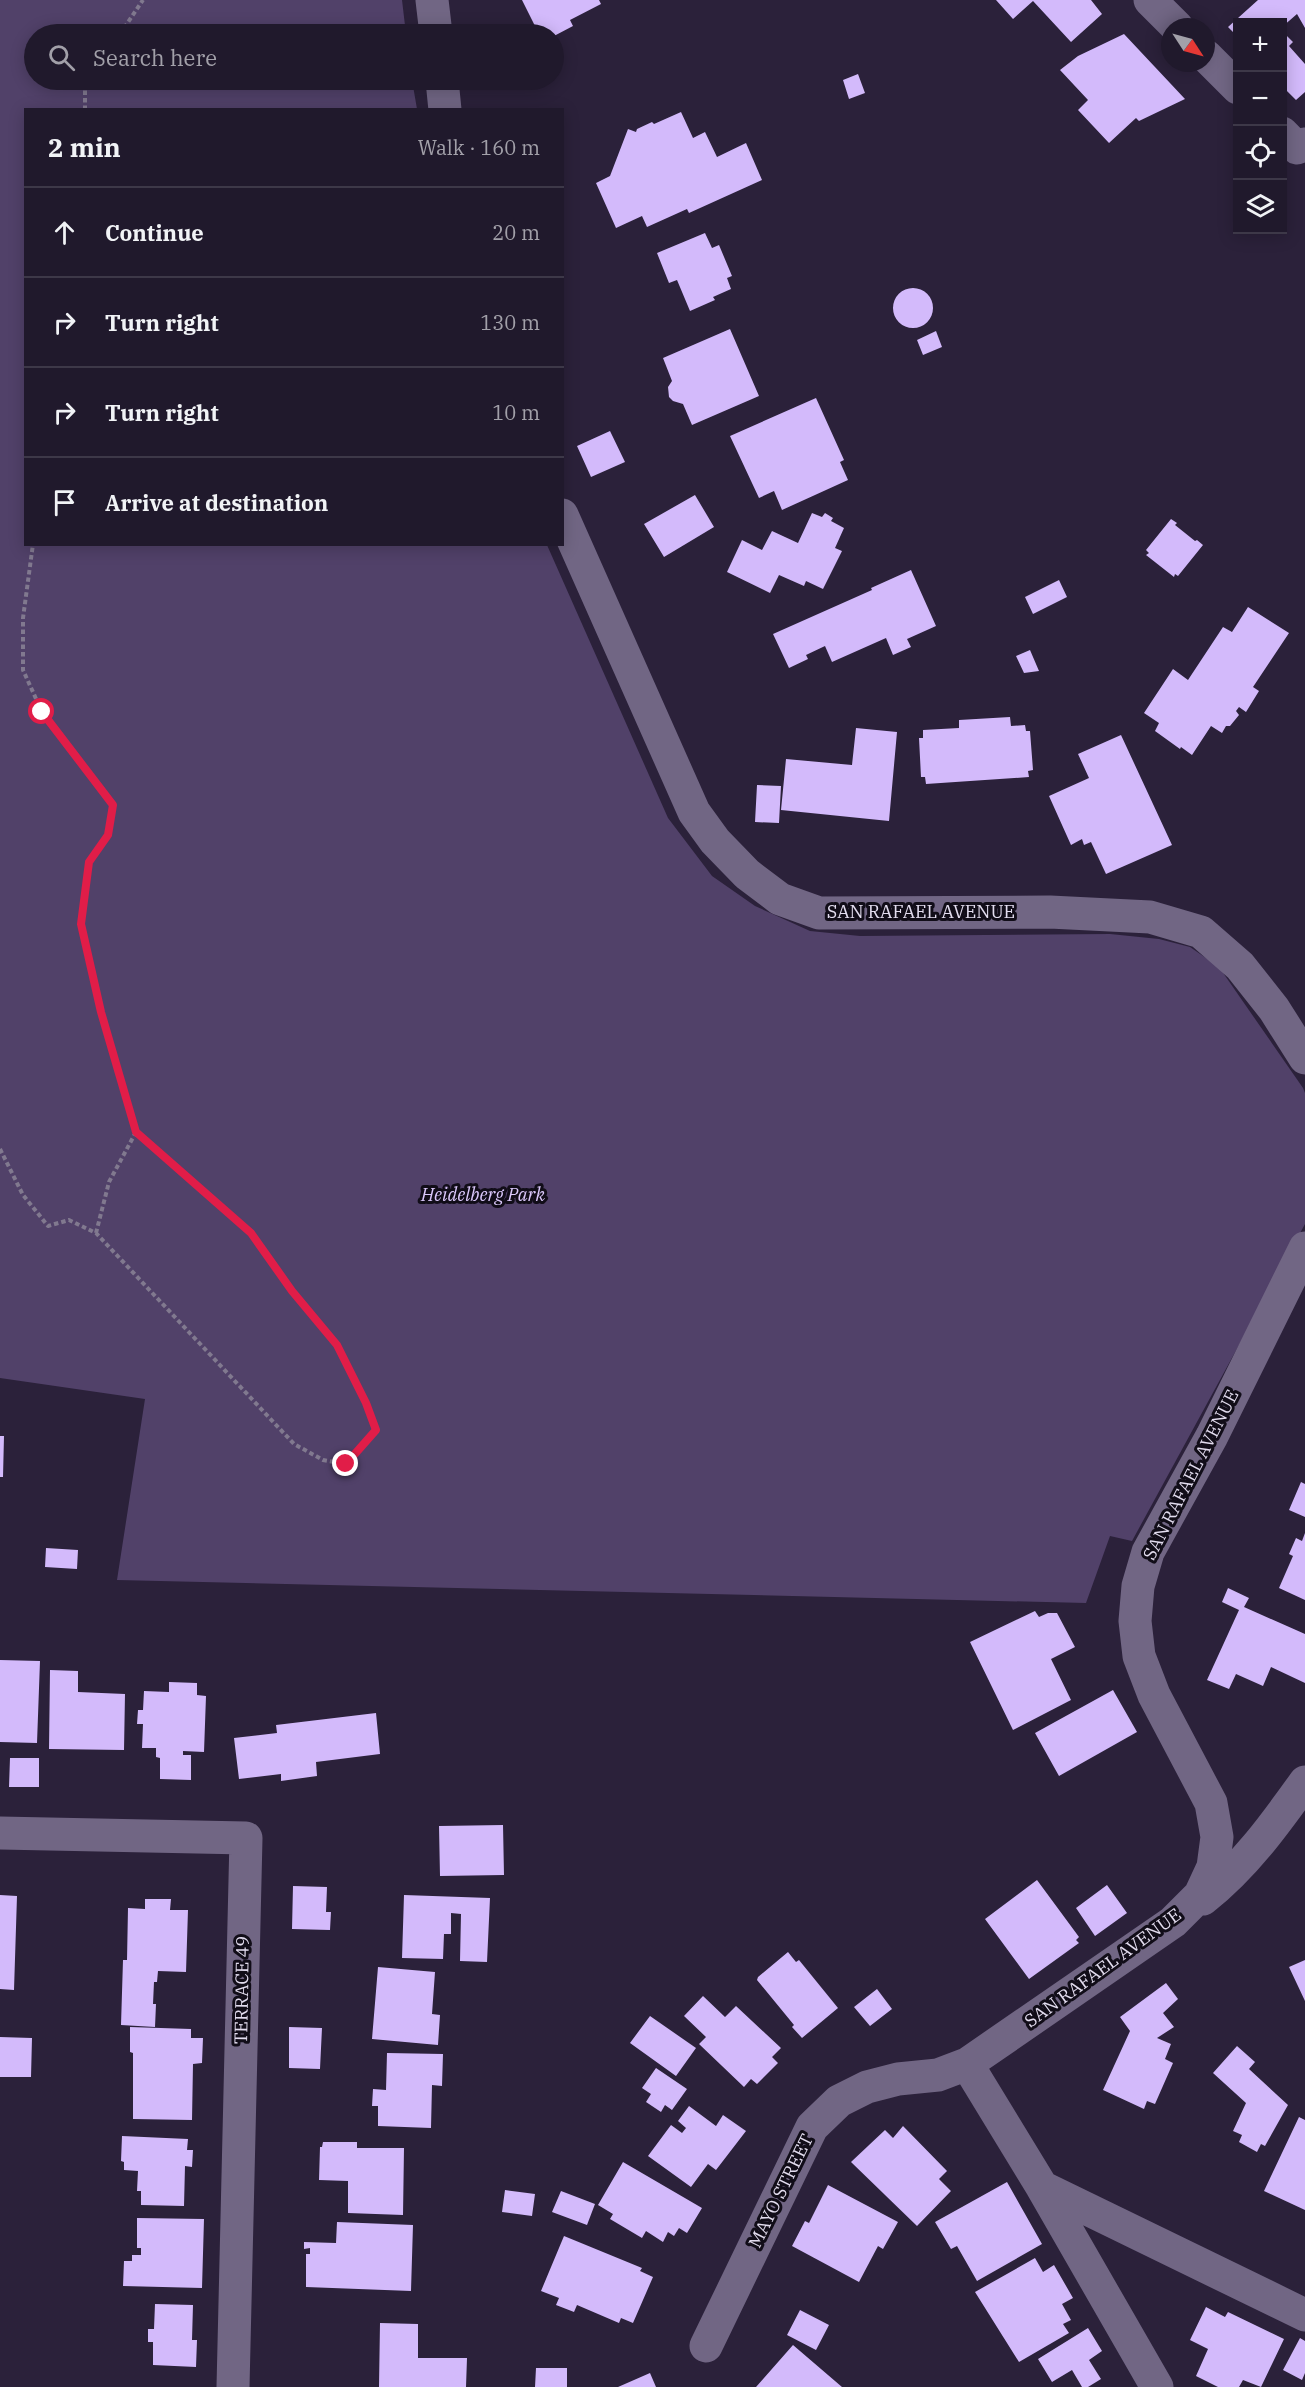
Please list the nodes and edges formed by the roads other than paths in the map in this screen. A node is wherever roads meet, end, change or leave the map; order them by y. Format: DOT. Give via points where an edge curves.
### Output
graph roads {
  1 [pos="432,0"];
  2 [pos="1150,0"];
  3 [pos="1168,18"];
  4 [pos="435,24"];
  5 [pos="1215,65"];
  6 [pos="1233,83"];
  7 [pos="443,90"];
  8 [pos="445,108"];
  9 [pos="564,520"];
  10 [pos="1305,1058"];
  11 [pos="1305,1248"];
  12 [pos="1305,1782"];
  13 [pos="0,1833"];
  14 [pos="1173,1922"];
  15 [pos="967,2064"];
  16 [pos="1042,2187"];
  17 [pos="1305,2315"];
  18 [pos="706,2346"];
  19 [pos="233,2387"];
  20 [pos="1157,2387"];
  1 -- 4 [label="street"];
  2 -- 3 [label="street"];
  5 -- 6 [label="street"];
  7 -- 8 [label="street"];
  9 -- 10 [label="street, SAN RAFAEL AVENUE" via="694,812 747,874 780,899 819,913 1061,912 1150,917 1200,932 1240,966"];
  11 -- 14 [label="street, SAN RAFAEL AVENUE" via="1212,1436 1148,1552 1138,1586 1135,1621 1139,1656 1154,1695 1211,1803 1217,1837 1213,1867 1200,1894"];
  12 -- 14 [label="street" via="1259,1844 1216,1889"];
  13 -- 19 [label="street, TERRACE 49" via="246,1838"];
  14 -- 15 [label="street, SAN RAFAEL AVENUE"];
  15 -- 16 [label="street"];
  15 -- 18 [label="street, MAYO STREET" via="938,2075 867,2086 838,2101 812,2127"];
  16 -- 17 [label="street"];
  16 -- 20 [label="street"];
}
